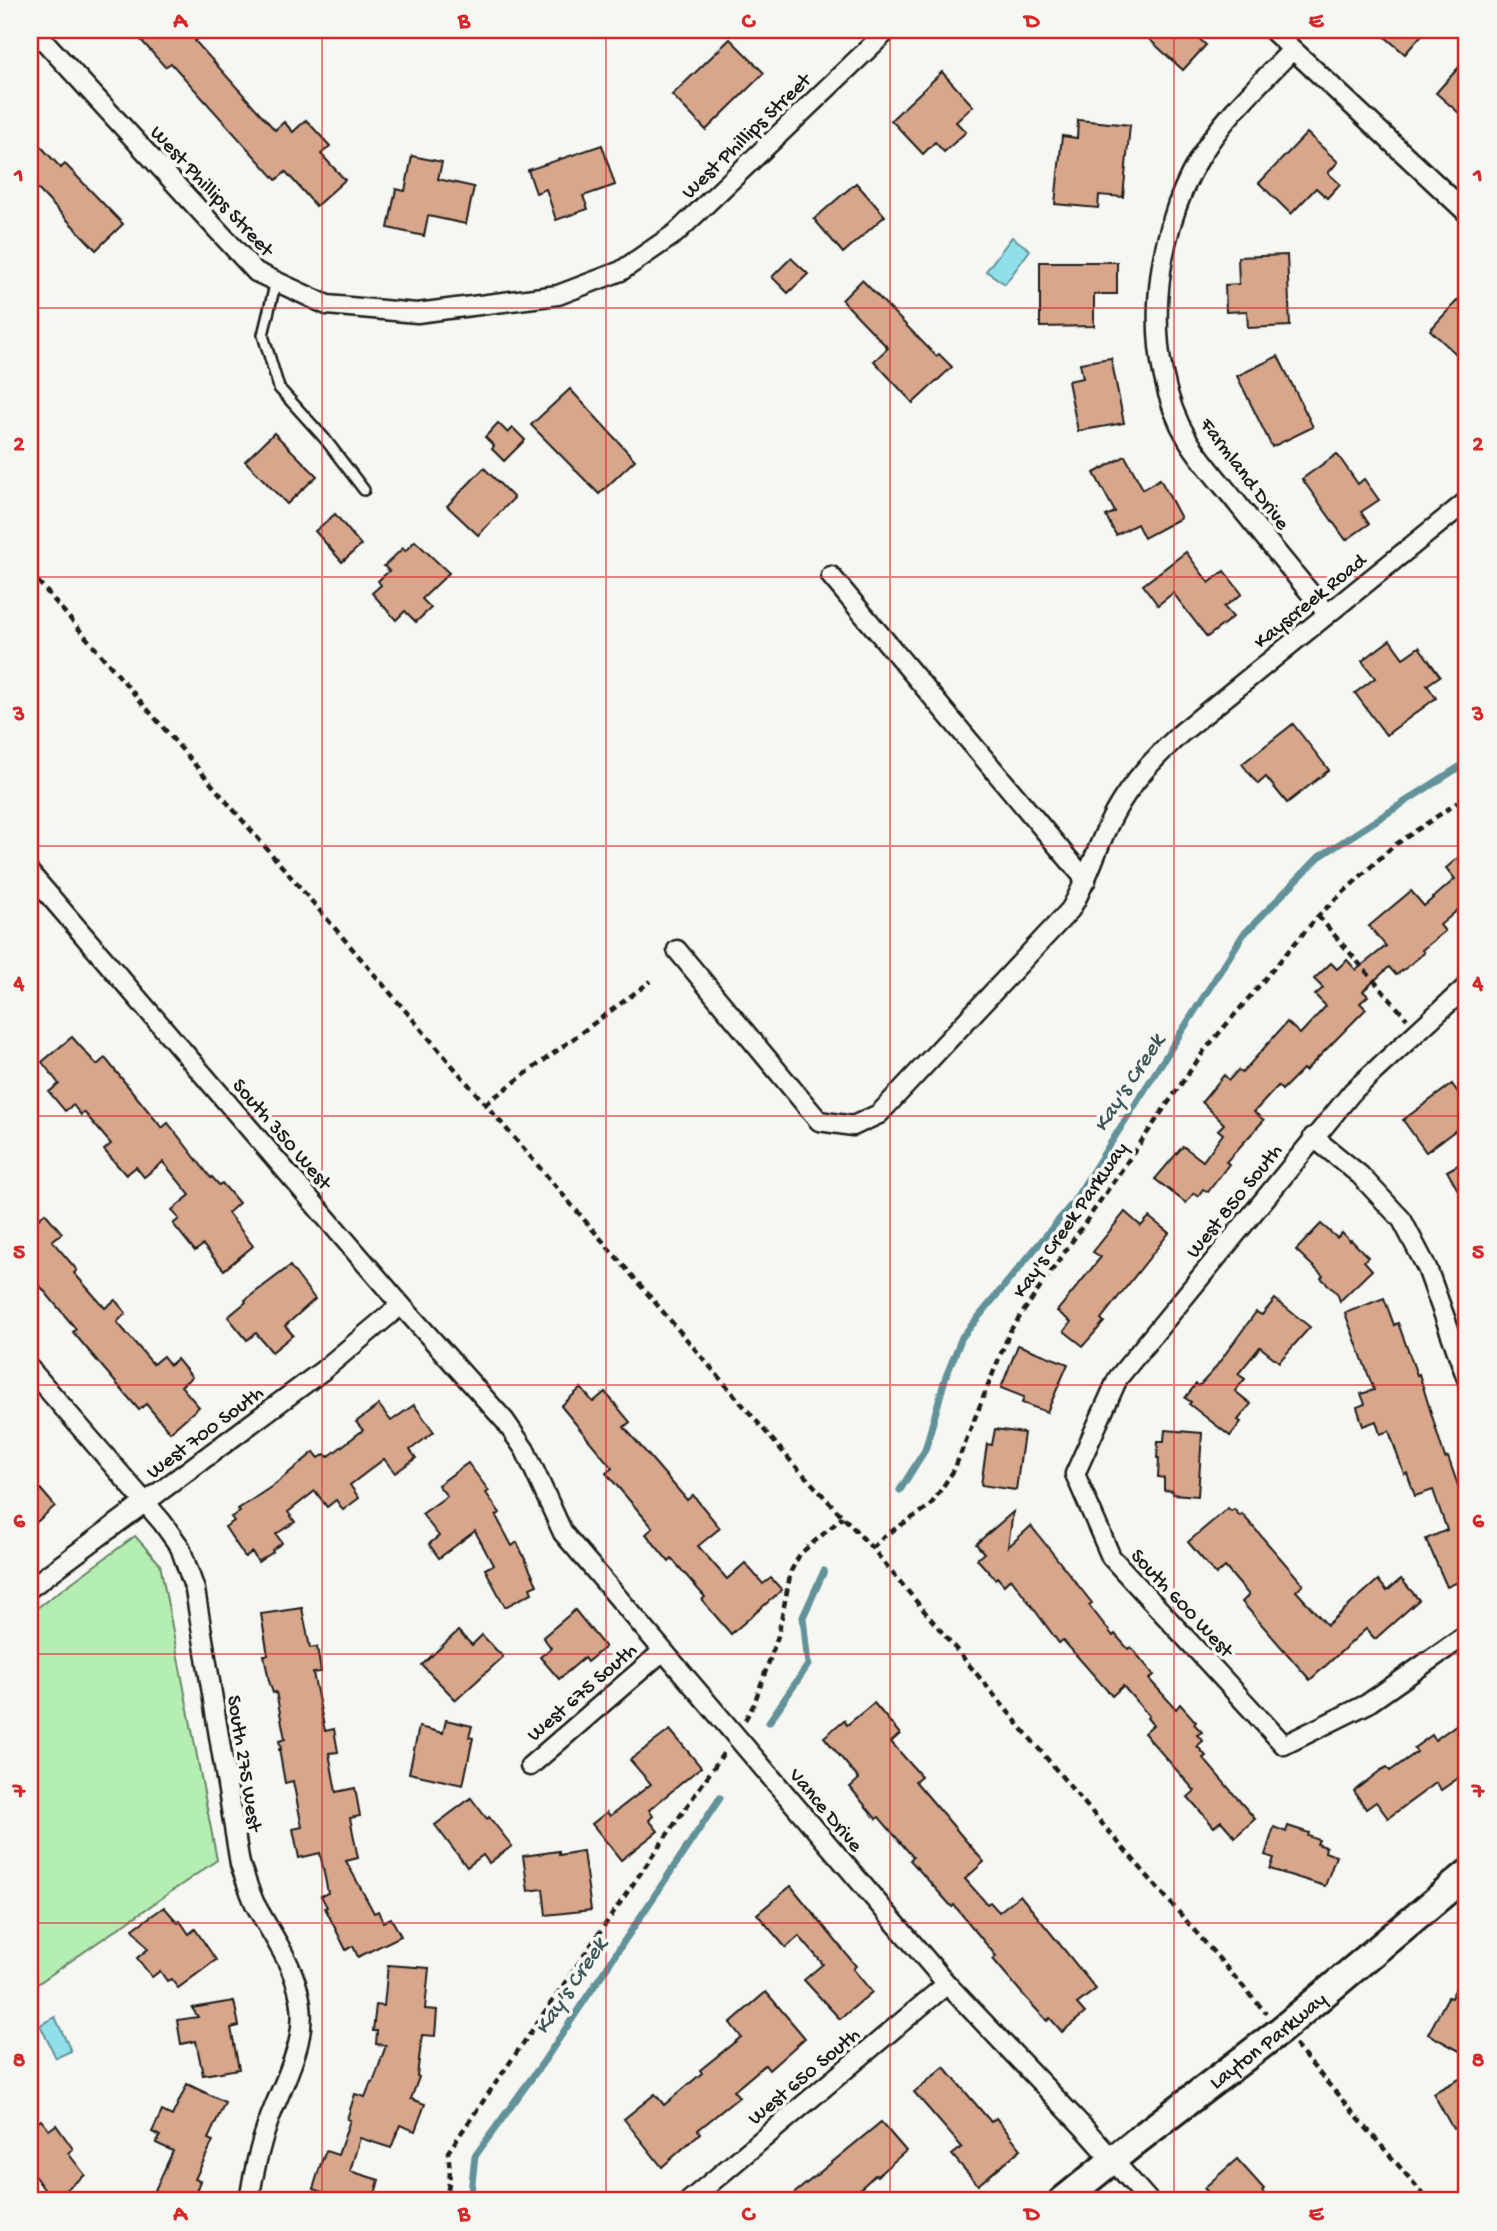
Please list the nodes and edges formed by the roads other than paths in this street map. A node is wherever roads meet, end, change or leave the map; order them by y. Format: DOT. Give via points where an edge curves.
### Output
graph roads {
  1 [pos="34,30"];
  2 [pos="888,30"];
  3 [pos="1272,30"];
  4 [pos="1292,50"];
  5 [pos="1467,214"];
  6 [pos="276,281"];
  7 [pos="364,490"];
  8 [pos="1467,501"];
  9 [pos="831,576"];
  10 [pos="1328,614"];
  11 [pos="31,878"];
  12 [pos="1086,880"];
  13 [pos="677,950"];
  14 [pos="1467,986"];
  15 [pos="1313,1138"];
  16 [pos="401,1305"];
  17 [pos="30,1369"];
  18 [pos="1467,1379"];
  19 [pos="505,1421"];
  20 [pos="1075,1474"];
  21 [pos="146,1503"];
  22 [pos="30,1588"];
  23 [pos="1467,1634"];
  24 [pos="663,1651"];
  25 [pos="530,1766"];
  26 [pos="1467,1874"];
  27 [pos="947,1984"];
  28 [pos="1113,2159"];
  29 [pos="249,2201"];
  30 [pos="690,2201"];
  31 [pos="1062,2201"];
  32 [pos="1149,2201"];
  1 -- 6 [label="street, West Phillips Street" via="256,272"];
  2 -- 6 [label="street, West Phillips Street" via="676,233 621,271 558,295 417,313 327,305"];
  3 -- 4 [label="street"];
  4 -- 5 [label="street"];
  4 -- 10 [label="street, Farmland Drive" via="1219,130 1182,192 1161,267 1158,320 1165,374 1188,438"];
  6 -- 7 [label="lane" via="263,335 279,388"];
  8 -- 10 [label="street, Kayscreek Road"];
  9 -- 12 [label="street"];
  10 -- 12 [label="street, Kayscreek Road" via="1180,734 1143,770 1114,812"];
  11 -- 16 [label="street, South 350 West"];
  12 -- 13 [label="street, Kayscreek Road" via="1070,910 879,1114 853,1126 819,1121"];
  14 -- 15 [label="street, West 850 South" via="1353,1091"];
  15 -- 18 [label="street" via="1360,1175 1402,1220 1427,1268"];
  15 -- 20 [label="street, West 850 South" via="1118,1378"];
  16 -- 19 [label="street, South 350 West"];
  16 -- 21 [label="street, West 700 South" via="322,1371"];
  17 -- 21 [label="street, South 275 West"];
  19 -- 24 [label="street, Vance Drive" via="525,1450 563,1533"];
  20 -- 23 [label="street, South 600 West" via="1111,1557 1284,1745 1367,1704"];
  21 -- 22 [label="street, West 700 South"];
  21 -- 29 [label="street, South 275 West" via="180,1547 195,1590 240,1864 299,1992 302,2024 292,2067 268,2123"];
  24 -- 25 [label="street, West 675 South"];
  24 -- 27 [label="street, Vance Drive"];
  26 -- 28 [label="main road, Layton Parkway" via="1281,2030"];
  27 -- 28 [label="street, Vance Drive"];
  27 -- 30 [label="street, West 650 South"];
  28 -- 31 [label="main road, Layton Parkway"];
  28 -- 32 [label="street, Vance Drive"];
}
